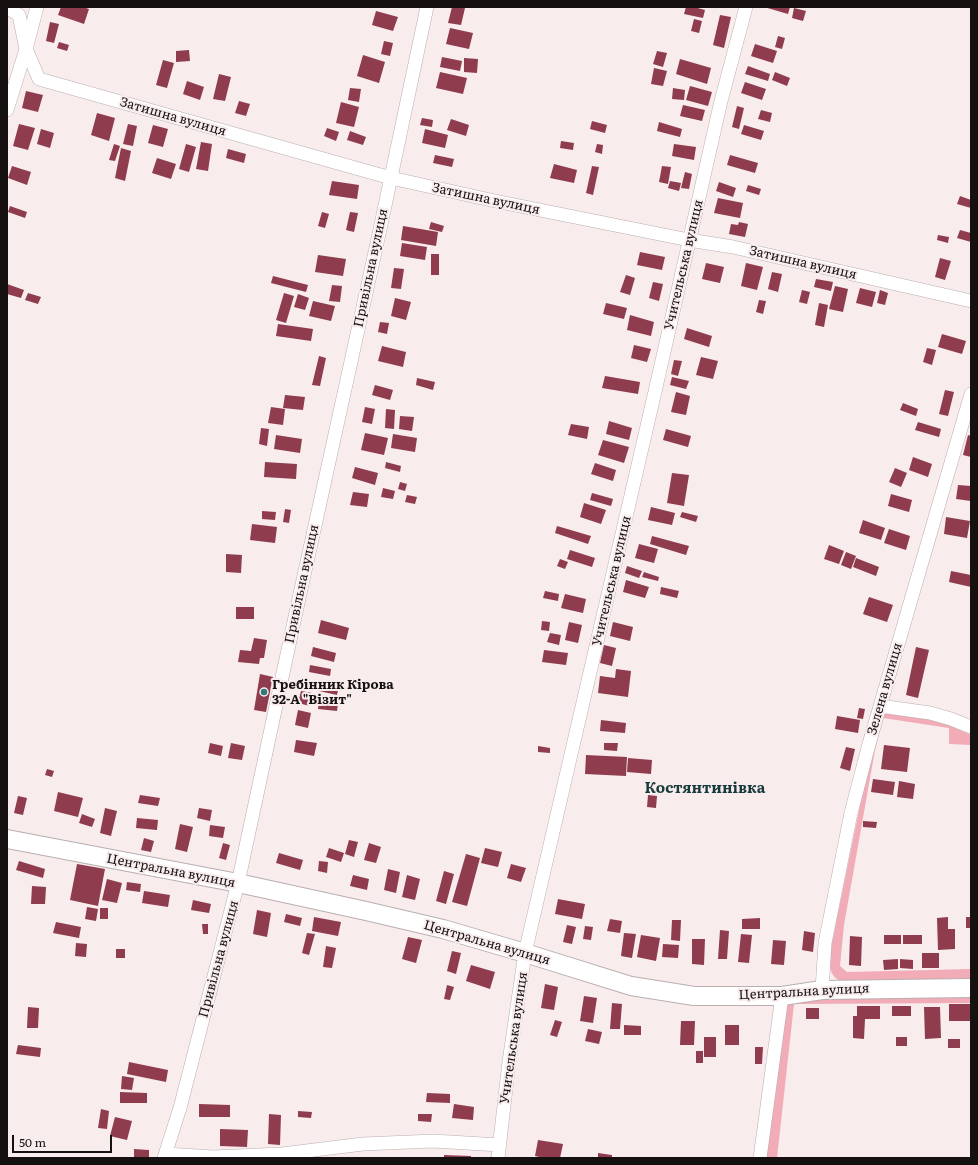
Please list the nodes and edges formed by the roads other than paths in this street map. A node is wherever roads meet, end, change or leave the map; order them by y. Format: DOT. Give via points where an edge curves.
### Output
graph roads {
  1 [pos="38,7"];
  2 [pos="427,7"];
  3 [pos="746,7"];
  4 [pos="7,8"];
  5 [pos="26,49"];
  6 [pos="7,110"];
  7 [pos="391,178"];
  8 [pos="689,240"];
  9 [pos="971,301"];
  10 [pos="971,394"];
  11 [pos="880,706"];
  12 [pos="971,727"];
  13 [pos="7,839"];
  14 [pos="238,883"];
  15 [pos="525,953"];
  16 [pos="971,988"];
  17 [pos="822,990"];
  18 [pos="782,996"];
  19 [pos="500,1145"];
  20 [pos="165,1156"];
  21 [pos="498,1158"];
  22 [pos="760,1158"];
  1 -- 5 [label="street"];
  2 -- 7 [label="street, Привільна вулиця"];
  3 -- 8 [label="street, Учительська вулиця"];
  4 -- 5 [label="street" via="19,15"];
  5 -- 6 [label="street"];
  5 -- 7 [label="street, Затишна вулиця" via="39,79"];
  7 -- 8 [label="street, Затишна вулиця"];
  7 -- 14 [label="street, Привільна вулиця"];
  8 -- 9 [label="street, Затишна вулиця" via="733,247"];
  8 -- 15 [label="street, Учительська вулиця"];
  10 -- 11 [label="street, Зелена вулиця"];
  11 -- 12 [label="street" via="930,713"];
  11 -- 17 [label="street, Зелена вулиця" via="851,813 825,943"];
  13 -- 14 [label="street, Центральна вулиця"];
  14 -- 15 [label="street, Центральна вулиця" via="435,927"];
  14 -- 20 [label="street, Привільна вулиця" via="180,1108"];
  15 -- 18 [label="street, Центральна вулиця" via="631,986 694,996"];
  15 -- 19 [label="street, Учительська вулиця"];
  16 -- 17 [label="street, Центральна вулиця"];
  17 -- 18 [label="street, Центральна вулиця"];
  18 -- 22 [label="street"];
  19 -- 20 [label="street" via="433,1141 363,1144 282,1154"];
  19 -- 21 [label="street, Учительська вулиця"];
}
